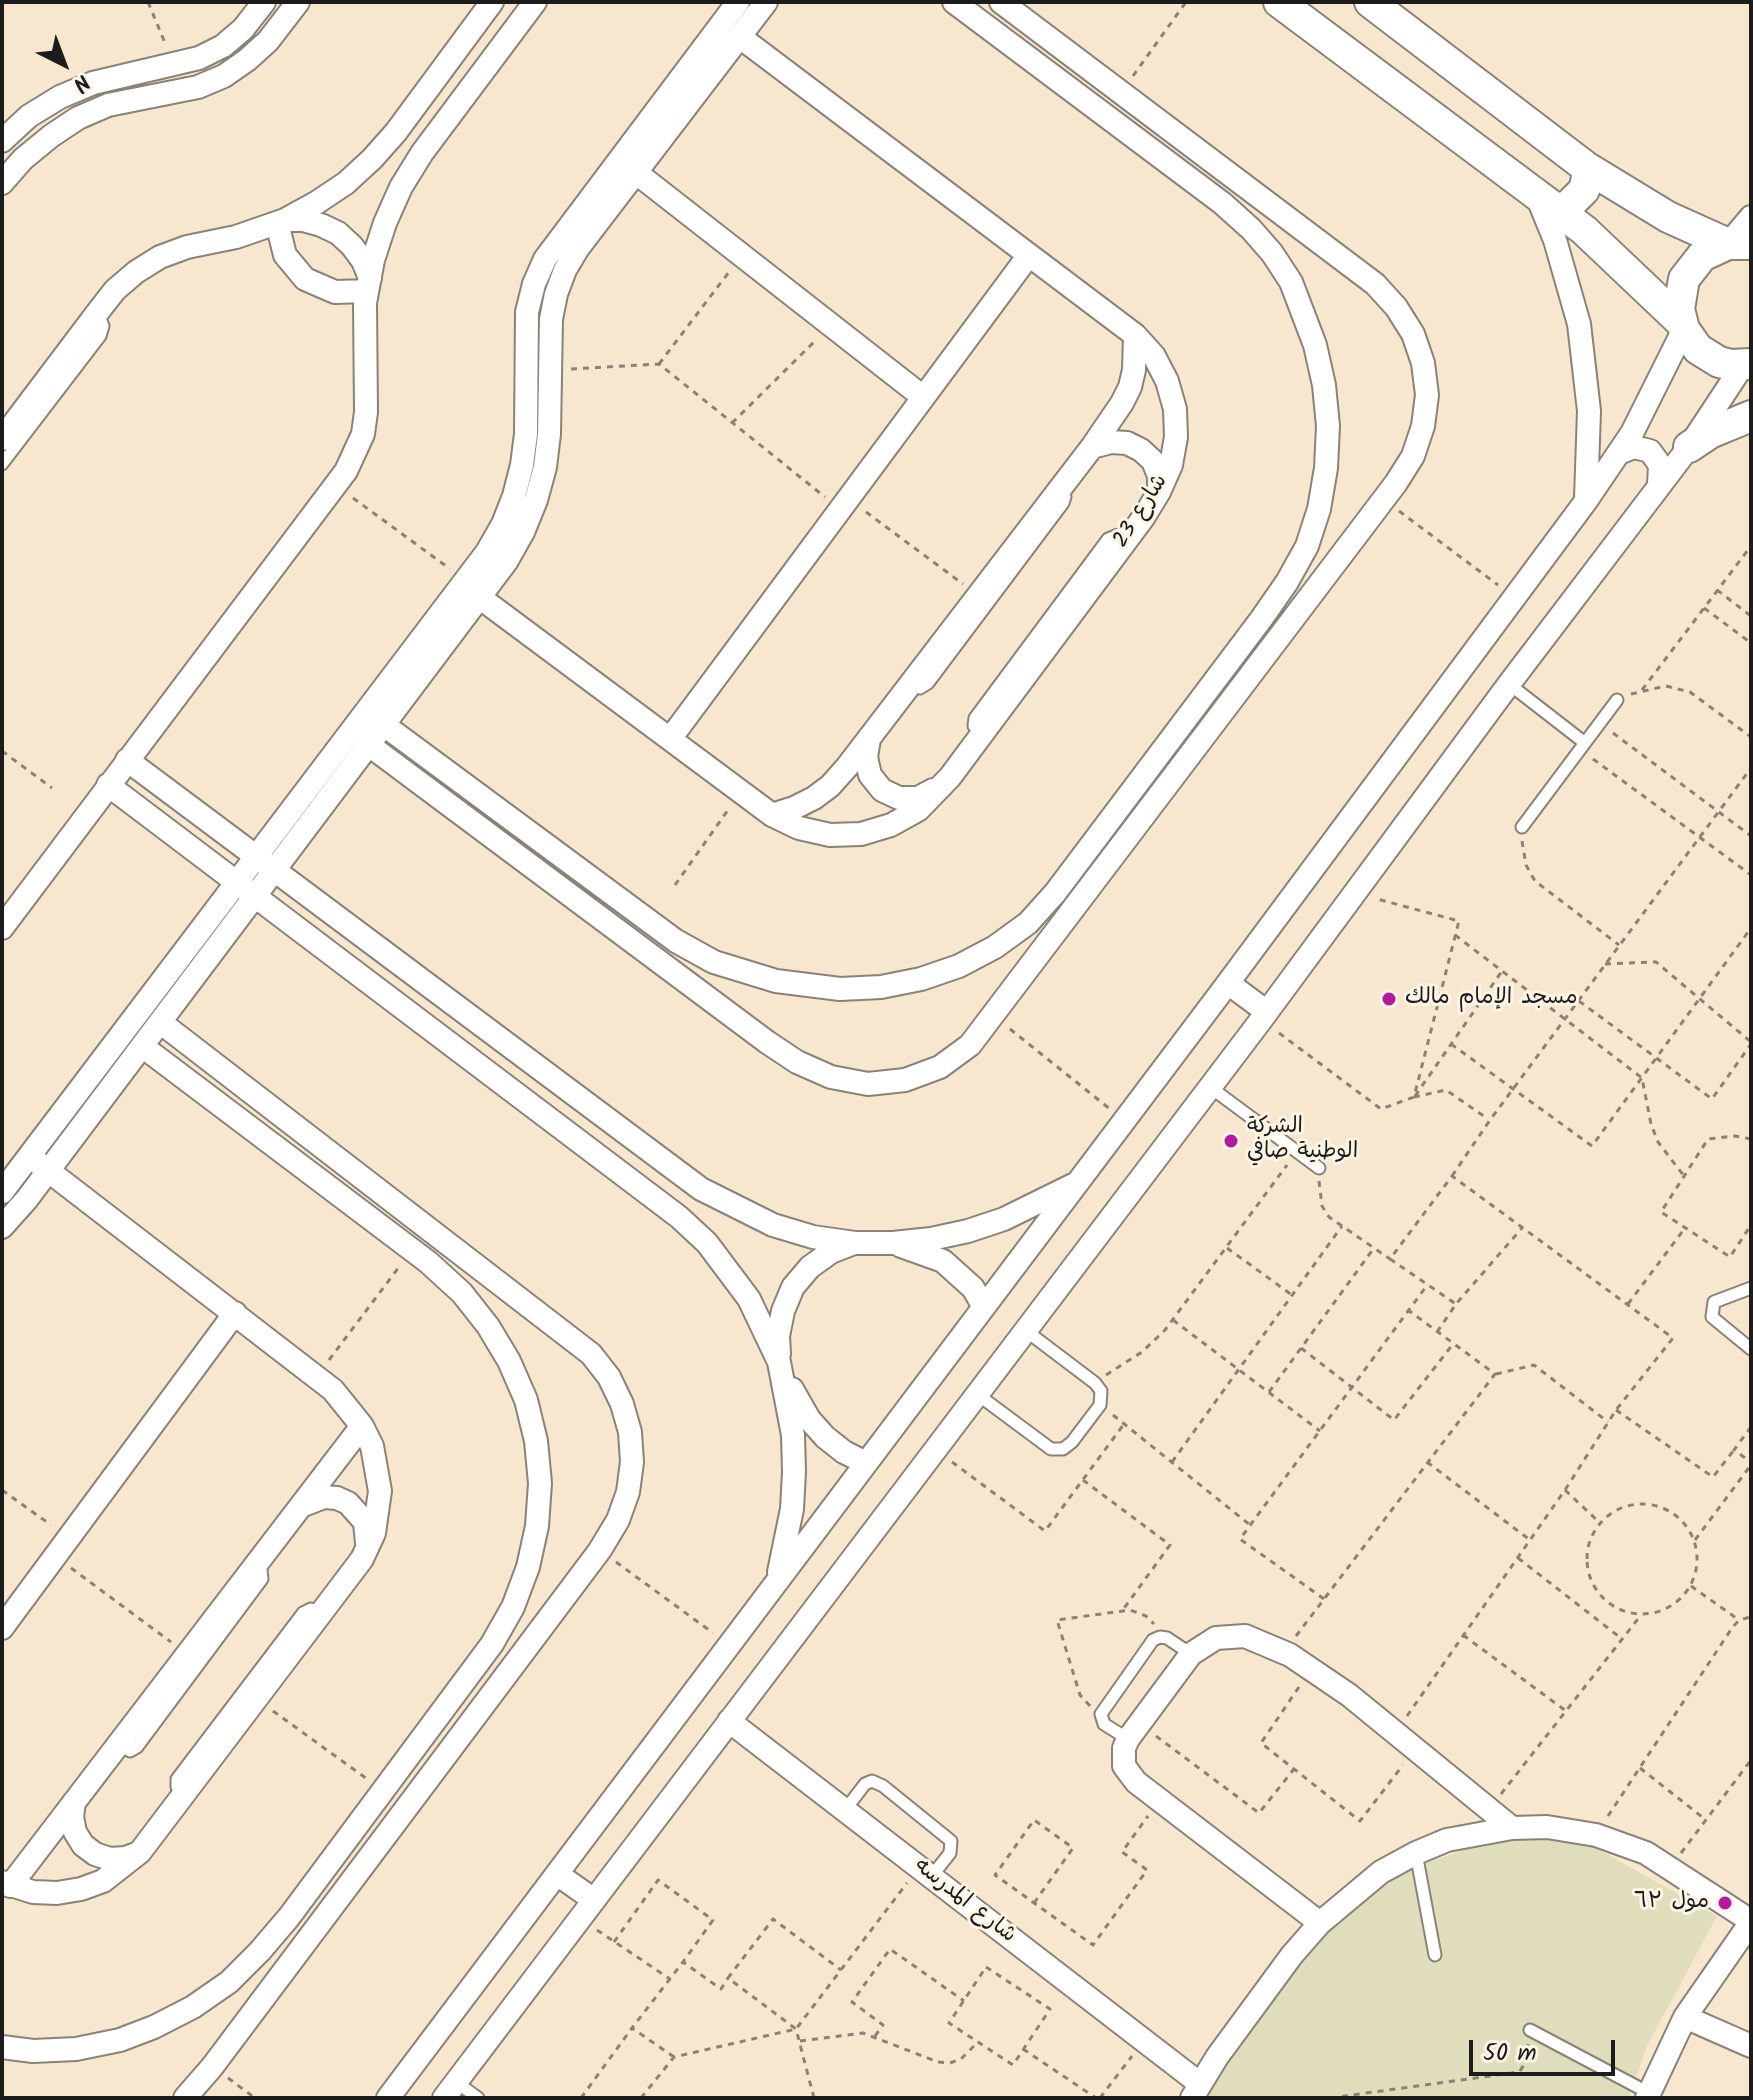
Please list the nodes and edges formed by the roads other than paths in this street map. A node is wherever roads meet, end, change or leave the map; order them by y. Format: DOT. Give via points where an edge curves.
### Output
graph roads {
  1 [pos="264,2"];
  2 [pos="298,2"];
  3 [pos="492,2"];
  4 [pos="535,2"];
  5 [pos="738,2"];
  6 [pos="766,2"];
  7 [pos="954,2"];
  8 [pos="1001,2"];
  9 [pos="1279,2"];
  10 [pos="1370,2"];
  11 [pos="740,37"];
  12 [pos="2,141"];
  13 [pos="627,166"];
  14 [pos="1586,167"];
  15 [pos="2,183"];
  16 [pos="1547,202"];
  17 [pos="1751,217"];
  18 [pos="281,221"];
  19 [pos="1736,244"];
  20 [pos="1029,255"];
  21 [pos="368,284"];
  22 [pos="97,313"];
  23 [pos="1683,326"];
  24 [pos="1135,335"];
  25 [pos="1747,365"];
  26 [pos="923,397"];
  27 [pos="1751,416"];
  28 [pos="2,439"];
  29 [pos="1092,447"];
  30 [pos="1689,447"];
  31 [pos="1619,453"];
  32 [pos="2,464"];
  33 [pos="1659,484"];
  34 [pos="1060,489"];
  35 [pos="1159,492"];
  36 [pos="1586,501"];
  37 [pos="470,588"];
  38 [pos="911,684"];
  39 [pos="1509,684"];
  40 [pos="1617,700"];
  41 [pos="384,725"];
  42 [pos="670,739"];
  43 [pos="869,739"];
  44 [pos="1171,740"];
  45 [pos="369,745"];
  46 [pos="1583,746"];
  47 [pos="1192,754"];
  48 [pos="127,760"];
  49 [pos="950,777"];
  50 [pos="108,785"];
  51 [pos="772,815"];
  52 [pos="1522,827"];
  53 [pos="266,862"];
  54 [pos="246,888"];
  55 [pos="2,928"];
  56 [pos="1228,983"];
  57 [pos="1264,1016"];
  58 [pos="160,1022"];
  59 [pos="142,1046"];
  60 [pos="1210,1087"];
  61 [pos="29,1157"];
  62 [pos="1319,1168"];
  63 [pos="48,1171"];
  64 [pos="1077,1183"];
  65 [pos="2,1192"];
  66 [pos="2,1227"];
  67 [pos="855,1243"];
  68 [pos="893,1243"];
  69 [pos="1751,1288"];
  70 [pos="984,1307"];
  71 [pos="235,1313"];
  72 [pos="1025,1330"];
  73 [pos="1751,1349"];
  74 [pos="779,1362"];
  75 [pos="977,1394"];
  76 [pos="362,1426"];
  77 [pos="866,1463"];
  78 [pos="301,1506"];
  79 [pos="362,1559"];
  80 [pos="256,1565"];
  81 [pos="777,1582"];
  82 [pos="321,1615"];
  83 [pos="2,1628"];
  84 [pos="1191,1654"];
  85 [pos="729,1721"];
  86 [pos="1134,1732"];
  87 [pos="118,1744"];
  88 [pos="381,1793"];
  89 [pos="185,1795"];
  90 [pos="74,1802"];
  91 [pos="845,1810"];
  92 [pos="402,1812"];
  93 [pos="1512,1828"];
  94 [pos="140,1852"];
  95 [pos="1416,1853"];
  96 [pos="925,1872"];
  97 [pos="557,1874"];
  98 [pos="6,1884"];
  99 [pos="594,1900"];
  100 [pos="1751,1921"];
  101 [pos="1320,1923"];
  102 [pos="1435,1955"];
  103 [pos="1685,2017"];
  104 [pos="1530,2030"];
  105 [pos="1751,2046"];
  106 [pos="2,2047"];
  107 [pos="450,2090"];
  108 [pos="1195,2091"];
  109 [pos="1648,2095"];
  110 [pos="185,2098"];
  111 [pos="388,2098"];
  112 [pos="478,2098"];
  1 -- 12 [label="street" via="223,46 199,58 93,83 60,97"];
  2 -- 15 [label="street" via="268,41 224,76 198,87 108,105 78,118 23,159"];
  3 -- 18 [label="street" via="372,159 346,183"];
  4 -- 21 [label="street" via="415,165 385,223"];
  5 -- 13 [label="street"];
  6 -- 11 [label="street"];
  7 -- 44 [label="street" via="1251,229 1291,282 1315,345 1328,426 1324,481 1307,546 1279,594"];
  8 -- 47 [label="street" via="1375,284 1413,334 1423,363 1427,395 1413,456"];
  9 -- 16 [label="street"];
  10 -- 14 [label="street"];
  11 -- 13 [label="street"];
  11 -- 20 [label="street, شارع 23"];
  13 -- 26 [label="street"];
  13 -- 37 [label="street" via="565,270 551,319 549,434 536,500 506,562"];
  13 -- 37 [label="street" via="560,235 534,284 527,312 522,465 503,524"];
  14 -- 16 [label="street" via="1584,190 1568,206"];
  14 -- 19 [label="street" via="1668,217"];
  16 -- 23 [label="street" via="1609,252"];
  16 -- 36 [label="street" via="1579,324 1589,411"];
  17 -- 19 [label="street"];
  18 -- 21 [label="street" via="312,222 338,233 357,253"];
  18 -- 21 [label="street" via="285,255 305,279 335,292"];
  18 -- 22 [label="street" via="160,257 126,281"];
  19 -- 23 [label="street" via="1702,256 1684,279 1679,309"];
  20 -- 24 [label="street, شارع 23"];
  20 -- 26 [label="street"];
  21 -- 48 [label="street" via="363,346 366,412 356,453"];
  22 -- 28 [label="street"];
  22 -- 32 [label="lane" via="100,336"];
  23 -- 25 [label="street" via="1708,356"];
  23 -- 31 [label="street"];
  24 -- 29 [label="street" via="1130,387"];
  24 -- 35 [label="street, شارع 23" via="1154,356 1175,409 1171,465"];
  25 -- 30 [label="street"];
  26 -- 42 [label="street"];
  27 -- 30 [label="street"];
  29 -- 34 [label="street"];
  29 -- 35 [label="street" via="1111,442 1141,450 1153,461"];
  30 -- 33 [label="street"];
  31 -- 33 [label="street" via="1634,447 1650,451 1660,465"];
  31 -- 36 [label="street"];
  33 -- 39 [label="street"];
  34 -- 38 [label="street"];
  34 -- 38 [label="lane" via="1063,503 928,683 920,688"];
  35 -- 49 [label="street, شارع 23"];
  36 -- 56 [label="street"];
  37 -- 41 [label="street"];
  37 -- 42 [label="street, شارع 23"];
  37 -- 53 [label="street"];
  38 -- 43 [label="street"];
  39 -- 46 [label="lane"];
  39 -- 57 [label="street"];
  40 -- 46 [label="lane"];
  41 -- 44 [label="street" via="676,941 744,973 840,989 881,987 959,966 1028,923"];
  41 -- 45 [label="street"];
  42 -- 51 [label="street, شارع 23"];
  43 -- 49 [label="street" via="870,775 882,790 899,798 918,798"];
  43 -- 51 [label="street" via="830,786"];
  44 -- 47 [label="street"];
  45 -- 47 [label="street" via="767,1042 831,1077 868,1084 917,1076 970,1045"];
  45 -- 53 [label="street"];
  46 -- 52 [label="lane"];
  48 -- 50 [label="street"];
  48 -- 53 [label="street"];
  49 -- 51 [label="street, شارع 23" via="918,810 861,834 830,835"];
  50 -- 54 [label="street"];
  50 -- 55 [label="street"];
  53 -- 54 [label="street"];
  53 -- 67 [label="street" via="701,1189 773,1225"];
  54 -- 58 [label="street"];
  54 -- 61 [label="street"];
  54 -- 74 [label="street" via="679,1217 730,1270"];
  56 -- 57 [label="street"];
  56 -- 64 [label="street"];
  57 -- 60 [label="street"];
  58 -- 59 [label="street"];
  58 -- 92 [label="street" via="591,1354 622,1404 632,1462 618,1520"];
  59 -- 63 [label="street"];
  59 -- 88 [label="street" via="462,1293 509,1361 526,1400 540,1483 531,1554 513,1607 492,1644"];
  60 -- 62 [label="lane"];
  60 -- 72 [label="street"];
  61 -- 63 [label="street"];
  61 -- 65 [label="street"];
  63 -- 66 [label="street"];
  63 -- 71 [label="street"];
  64 -- 68 [label="street" via="968,1231"];
  64 -- 70 [label="street"];
  67 -- 68 [label="street"];
  67 -- 74 [label="street" via="831,1252 793,1287 778,1336"];
  68 -- 70 [label="street" via="943,1261 973,1288"];
  69 -- 73 [label="lane" via="1714,1302 1712,1317"];
  70 -- 77 [label="street"];
  71 -- 76 [label="street" via="317,1375"];
  71 -- 83 [label="street"];
  72 -- 75 [label="street"];
  72 -- 75 [label="lane" via="1095,1383 1101,1391 1100,1405 1068,1446 1057,1450"];
  74 -- 77 [label="street" via="809,1419 844,1452"];
  74 -- 81 [label="street" via="793,1435 794,1472"];
  75 -- 85 [label="street"];
  76 -- 78 [label="street"];
  76 -- 79 [label="street" via="372,1446 380,1491 374,1533"];
  77 -- 81 [label="street"];
  78 -- 79 [label="street" via="337,1498 358,1511 368,1534"];
  78 -- 80 [label="street"];
  79 -- 82 [label="street"];
  80 -- 87 [label="street"];
  80 -- 87 [label="lane" via="262,1579 137,1747 130,1751"];
  81 -- 97 [label="street"];
  82 -- 89 [label="street"];
  82 -- 89 [label="lane" via="311,1609 303,1613 178,1777 176,1785"];
  84 -- 86 [label="street"];
  84 -- 86 [label="lane" via="1167,1638 1153,1640 1102,1711 1104,1724"];
  84 -- 93 [label="street" via="1230,1635 1284,1652 1395,1732"];
  85 -- 91 [label="street, شارع المدرسه"];
  85 -- 99 [label="street"];
  86 -- 101 [label="street" via="1124,1748 1124,1766 1136,1782"];
  87 -- 90 [label="street"];
  88 -- 92 [label="street"];
  88 -- 106 [label="street" via="260,1951 193,2007 120,2040 76,2049"];
  89 -- 94 [label="street"];
  90 -- 94 [label="street" via="75,1832 83,1845 110,1859"];
  90 -- 98 [label="street"];
  91 -- 96 [label="street, شارع المدرسه"];
  91 -- 96 [label="lane" via="869,1782 883,1786 951,1841 950,1853"];
  92 -- 110 [label="street"];
  93 -- 95 [label="street" via="1447,1840"];
  93 -- 100 [label="street" via="1596,1835 1646,1853"];
  94 -- 98 [label="street" via="121,1870 81,1889 33,1892"];
  95 -- 101 [label="street" via="1381,1872"];
  95 -- 102 [label="lane"];
  96 -- 108 [label="street, شارع المدرسه" via="1144,2041"];
  97 -- 99 [label="street"];
  97 -- 111 [label="street"];
  99 -- 107 [label="street"];
  100 -- 103 [label="street"];
  101 -- 108 [label="street"];
  103 -- 105 [label="street"];
  103 -- 109 [label="street"];
  104 -- 109 [label="lane"];
  107 -- 112 [label="lane"];
}
